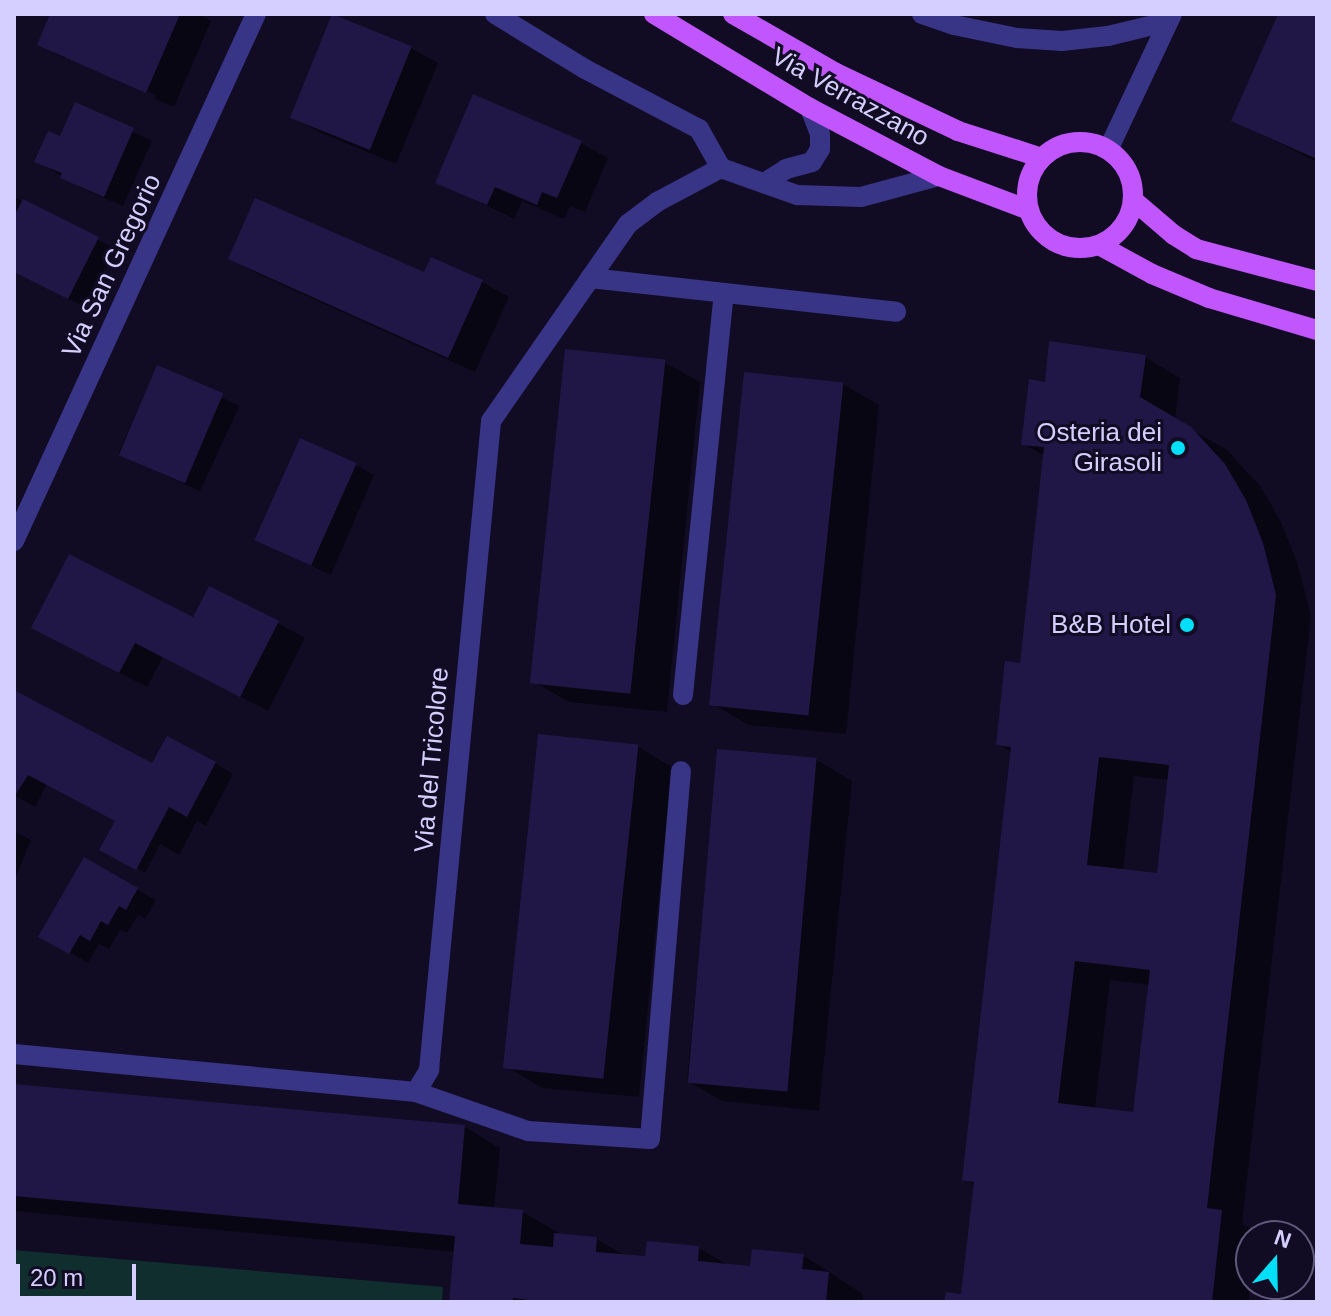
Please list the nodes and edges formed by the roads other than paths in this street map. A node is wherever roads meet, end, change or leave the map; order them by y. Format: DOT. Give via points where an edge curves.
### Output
graph roads {
  1 [pos="256,14"];
  2 [pos="495,14"];
  3 [pos="654,14"];
  4 [pos="733,14"];
  5 [pos="922,14"];
  6 [pos="1169,18"];
  7 [pos="810,108"];
  8 [pos="1108,150"];
  9 [pos="1042,158"];
  10 [pos="721,168"];
  11 [pos="939,176"];
  12 [pos="764,183"];
  13 [pos="1133,200"];
  14 [pos="1029,210"];
  15 [pos="1099,245"];
  16 [pos="590,278"];
  17 [pos="1317,281"];
  18 [pos="724,293"];
  19 [pos="896,312"];
  20 [pos="1317,330"];
  21 [pos="14,541"];
  22 [pos="683,695"];
  23 [pos="681,771"];
  24 [pos="14,1054"];
  25 [pos="416,1092"];
  1 -- 21 [label="street, Via San Gregorio"];
  2 -- 10 [label="street" via="699,129"];
  3 -- 7 [label="main road, Via Verrazzano"];
  4 -- 9 [label="main road, Via Verrazzano" via="836,73 958,131"];
  5 -- 6 [label="street" via="1017,38 1062,41 1108,36"];
  6 -- 8 [label="street"];
  7 -- 11 [label="main road, Via Verrazzano"];
  7 -- 12 [label="street" via="820,149 812,162 786,169"];
  8 -- 9 [label="main road" via="1095,144 1067,144"];
  8 -- 13 [label="main road" via="1128,171"];
  9 -- 14 [label="main road" via="1031,173"];
  10 -- 12 [label="street"];
  10 -- 16 [label="street, Via del Tricolore" via="628,224"];
  11 -- 12 [label="street" via="861,197 797,195"];
  11 -- 14 [label="main road, Via Verrazzano"];
  13 -- 15 [label="main road" via="1123,227"];
  13 -- 17 [label="main road" via="1196,249"];
  14 -- 15 [label="main road" via="1044,235 1056,243"];
  15 -- 20 [label="main road" via="1209,298"];
  16 -- 18 [label="street"];
  16 -- 25 [label="street, Via del Tricolore" via="491,421 429,1070"];
  18 -- 19 [label="street"];
  18 -- 22 [label="street"];
  23 -- 25 [label="street" via="650,1139 528,1131"];
  24 -- 25 [label="street"];
}
